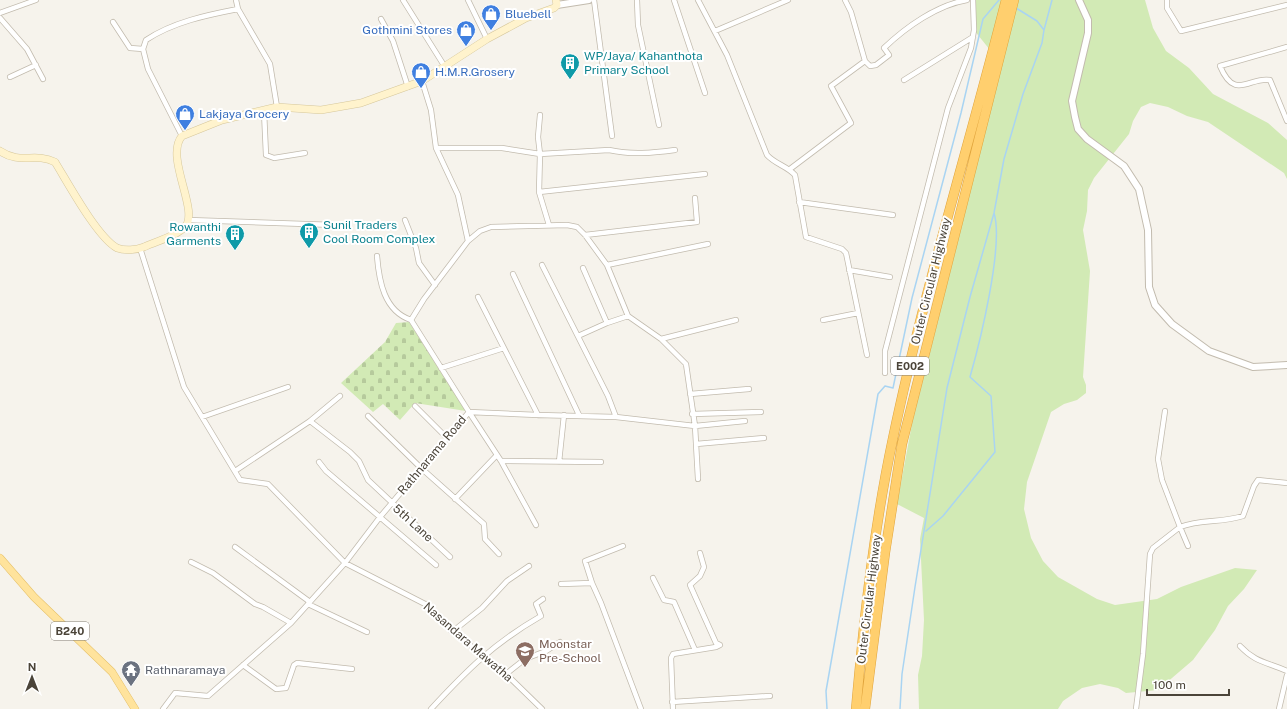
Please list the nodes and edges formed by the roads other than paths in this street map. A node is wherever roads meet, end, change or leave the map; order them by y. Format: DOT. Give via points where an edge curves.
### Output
graph roads {
  1 [pos="36,0"];
  2 [pos="236,0"];
  3 [pos="404,0"];
  4 [pos="468,0"];
  5 [pos="588,0"];
  6 [pos="594,0"];
  7 [pos="636,0"];
  8 [pos="674,0"];
  9 [pos="698,0"];
  10 [pos="788,0"];
  11 [pos="844,0"];
  12 [pos="967,0"];
  13 [pos="973,0"];
  14 [pos="1006,0"];
  15 [pos="1014,0"];
  16 [pos="1079,0"];
  17 [pos="1167,0"];
  18 [pos="557,2"];
  19 [pos="1287,5"];
  20 [pos="238,9"];
  21 [pos="0,13"];
  22 [pos="0,18"];
  23 [pos="381,19"];
  24 [pos="112,22"];
  25 [pos="1003,30"];
  26 [pos="715,31"];
  27 [pos="973,37"];
  28 [pos="487,39"];
  29 [pos="1287,47"];
  30 [pos="143,49"];
  31 [pos="865,61"];
  32 [pos="36,65"];
  33 [pos="445,67"];
  34 [pos="10,77"];
  35 [pos="44,79"];
  36 [pos="904,80"];
  37 [pos="422,81"];
  38 [pos="408,87"];
  39 [pos="705,93"];
  40 [pos="277,107"];
  41 [pos="264,111"];
  42 [pos="540,115"];
  43 [pos="1287,121"];
  44 [pos="659,124"];
  45 [pos="182,136"];
  46 [pos="612,136"];
  47 [pos="436,148"];
  48 [pos="675,150"];
  49 [pos="0,151"];
  50 [pos="305,153"];
  51 [pos="540,154"];
  52 [pos="790,169"];
  53 [pos="705,174"];
  54 [pos="539,192"];
  55 [pos="695,198"];
  56 [pos="799,202"];
  57 [pos="893,215"];
  58 [pos="188,220"];
  59 [pos="405,220"];
  60 [pos="335,225"];
  61 [pos="549,225"];
  62 [pos="585,235"];
  63 [pos="468,242"];
  64 [pos="708,244"];
  65 [pos="140,248"];
  66 [pos="377,256"];
  67 [pos="542,265"];
  68 [pos="607,265"];
  69 [pos="583,268"];
  70 [pos="849,270"];
  71 [pos="513,274"];
  72 [pos="890,277"];
  73 [pos="435,285"];
  74 [pos="478,297"];
  75 [pos="858,313"];
  76 [pos="628,316"];
  77 [pos="411,320"];
  78 [pos="736,320"];
  79 [pos="823,320"];
  80 [pos="607,323"];
  81 [pos="578,336"];
  82 [pos="661,339"];
  83 [pos="504,348"];
  84 [pos="867,355"];
  85 [pos="1287,364"];
  86 [pos="441,368"];
  87 [pos="885,373"];
  88 [pos="288,387"];
  89 [pos="750,389"];
  90 [pos="690,394"];
  91 [pos="340,396"];
  92 [pos="415,406"];
  93 [pos="1165,411"];
  94 [pos="469,412"];
  95 [pos="761,412"];
  96 [pos="692,414"];
  97 [pos="564,415"];
  98 [pos="368,416"];
  99 [pos="538,416"];
  100 [pos="579,416"];
  101 [pos="202,417"];
  102 [pos="616,417"];
  103 [pos="310,421"];
  104 [pos="745,421"];
  105 [pos="695,426"];
  106 [pos="447,438"];
  107 [pos="764,438"];
  108 [pos="696,444"];
  109 [pos="496,456"];
  110 [pos="501,461"];
  111 [pos="319,462"];
  112 [pos="559,462"];
  113 [pos="601,462"];
  114 [pos="421,468"];
  115 [pos="235,471"];
  116 [pos="698,479"];
  117 [pos="1287,483"];
  118 [pos="455,499"];
  119 [pos="392,504"];
  120 [pos="380,517"];
  121 [pos="536,525"];
  122 [pos="1180,527"];
  123 [pos="623,546"];
  124 [pos="1188,546"];
  125 [pos="235,547"];
  126 [pos="700,553"];
  127 [pos="499,554"];
  128 [pos="450,557"];
  129 [pos="0,558"];
  130 [pos="191,562"];
  131 [pos="344,562"];
  132 [pos="436,565"];
  133 [pos="529,566"];
  134 [pos="653,578"];
  135 [pos="592,583"];
  136 [pos="561,584"];
  137 [pos="543,599"];
  138 [pos="309,603"];
  139 [pos="291,624"];
  140 [pos="367,632"];
  141 [pos="452,632"];
  142 [pos="560,642"];
  143 [pos="1240,646"];
  144 [pos="695,650"];
  145 [pos="481,656"];
  146 [pos="243,665"];
  147 [pos="352,669"];
  148 [pos="1287,671"];
  149 [pos="506,674"];
  150 [pos="1287,675"];
  151 [pos="770,696"];
  152 [pos="672,702"];
  153 [pos="132,708"];
  154 [pos="163,709"];
  155 [pos="431,709"];
  156 [pos="542,709"];
  157 [pos="641,709"];
  158 [pos="673,709"];
  159 [pos="856,709"];
  160 [pos="865,709"];
  161 [pos="1136,709"];
  162 [pos="1278,709"];
  1 -- 21 [label="street"];
  2 -- 20 [label="street"];
  3 -- 33 [label="street"];
  4 -- 28 [label="street"];
  5 -- 18 [label="street"];
  6 -- 46 [label="street"];
  7 -- 44 [label="street" via="638,25"];
  8 -- 39 [label="street"];
  9 -- 26 [label="street"];
  10 -- 26 [label="street"];
  11 -- 31 [label="street" via="851,12"];
  12 -- 31 [label="street" via="933,12 892,40 884,48 889,55 876,64 870,66"];
  13 -- 27 [label="street"];
  14 -- 25 [label="highway, Outer Circular Highway / E002"];
  15 -- 25 [label="highway, Outer Circular Highway / E002"];
  16 -- 85 [label="street" via="1088,20 1088,33 1072,101 1074,117 1078,129 1087,139 1124,166 1140,189 1148,230 1149,287 1156,305 1172,324 1209,351 1252,367"];
  17 -- 19 [label="street" via="1167,8 1182,31"];
  18 -- 28 [label="main road" via="554,8 526,18"];
  20 -- 30 [label="street" via="204,15 154,34 146,40"];
  20 -- 40 [label="street" via="270,64"];
  22 -- 32 [label="street" via="27,49"];
  23 -- 38 [label="street" via="393,41"];
  24 -- 30 [label="street" via="130,48"];
  25 -- 159 [label="highway, Outer Circular Highway / E002" via="935,263 893,438 873,555"];
  25 -- 160 [label="highway, Outer Circular Highway / E002" via="902,444"];
  26 -- 52 [label="street" via="767,155"];
  27 -- 36 [label="street"];
  27 -- 87 [label="street" via="972,48 948,108 934,161 885,352"];
  28 -- 33 [label="main road"];
  29 -- 43 [label="street" via="1220,66 1224,75 1236,85 1270,80"];
  30 -- 45 [label="street" via="154,82"];
  31 -- 52 [label="street" via="831,86 851,123"];
  32 -- 34 [label="street"];
  32 -- 35 [label="street"];
  33 -- 37 [label="main road"];
  37 -- 38 [label="main road"];
  37 -- 47 [label="street" via="431,110"];
  38 -- 40 [label="main road" via="361,103 321,110"];
  40 -- 41 [label="main road"];
  41 -- 45 [label="main road" via="222,120"];
  41 -- 50 [label="street" via="266,155 274,158"];
  42 -- 51 [label="street"];
  45 -- 58 [label="main road" via="178,140 177,161 188,206"];
  47 -- 51 [label="street" via="502,148"];
  47 -- 63 [label="street" via="458,195"];
  48 -- 51 [label="street" via="653,153 609,150"];
  49 -- 65 [label="main road" via="18,159 47,158 55,162 107,240 118,248"];
  51 -- 54 [label="street"];
  52 -- 56 [label="street" via="795,174"];
  53 -- 54 [label="street"];
  54 -- 61 [label="street"];
  55 -- 62 [label="street" via="697,222"];
  56 -- 57 [label="street"];
  56 -- 70 [label="street" via="806,237 842,249 846,254"];
  58 -- 60 [label="street"];
  58 -- 65 [label="main road" via="177,233"];
  59 -- 73 [label="street" via="419,263"];
  61 -- 62 [label="street" via="577,227"];
  61 -- 63 [label="street" via="491,227 480,231"];
  62 -- 68 [label="street"];
  63 -- 73 [label="street"];
  64 -- 68 [label="street"];
  65 -- 101 [label="street" via="184,387"];
  66 -- 77 [label="street" via="383,293 394,310"];
  67 -- 81 [label="street"];
  68 -- 76 [label="street"];
  69 -- 80 [label="street"];
  70 -- 72 [label="street"];
  70 -- 75 [label="street"];
  71 -- 100 [label="street"];
  73 -- 77 [label="street"];
  74 -- 83 [label="street"];
  75 -- 79 [label="street"];
  75 -- 84 [label="street"];
  76 -- 80 [label="street"];
  76 -- 82 [label="street"];
  77 -- 86 [label="street, Rathnarama Road"];
  78 -- 82 [label="street"];
  80 -- 81 [label="street"];
  81 -- 102 [label="street"];
  82 -- 90 [label="street" via="686,364"];
  83 -- 86 [label="street"];
  83 -- 99 [label="street"];
  86 -- 94 [label="street, Rathnarama Road"];
  88 -- 101 [label="street"];
  89 -- 90 [label="street"];
  90 -- 96 [label="street"];
  91 -- 103 [label="street"];
  92 -- 106 [label="street"];
  93 -- 122 [label="street" via="1158,459 1162,480"];
  94 -- 99 [label="street"];
  94 -- 106 [label="street, Rathnarama Road"];
  94 -- 109 [label="street"];
  95 -- 96 [label="street"];
  96 -- 105 [label="street"];
  97 -- 99 [label="street"];
  97 -- 100 [label="street"];
  97 -- 112 [label="street"];
  98 -- 114 [label="street"];
  100 -- 102 [label="street"];
  101 -- 115 [label="street"];
  102 -- 105 [label="street"];
  103 -- 115 [label="street"];
  103 -- 119 [label="street, 5th Lane" via="359,461 368,480"];
  104 -- 105 [label="street"];
  105 -- 108 [label="street"];
  106 -- 114 [label="street, Rathnarama Road"];
  107 -- 108 [label="street"];
  108 -- 116 [label="street"];
  109 -- 110 [label="street"];
  109 -- 118 [label="street"];
  110 -- 112 [label="street"];
  110 -- 121 [label="street"];
  111 -- 120 [label="street"];
  112 -- 113 [label="street"];
  114 -- 118 [label="street"];
  114 -- 119 [label="street, Rathnarama Road"];
  115 -- 131 [label="street, Nasandara Mawatha" via="240,480 268,484"];
  117 -- 122 [label="street" via="1258,480 1243,516"];
  118 -- 127 [label="street" via="484,524 485,539"];
  119 -- 120 [label="street, Rathnarama Road"];
  119 -- 128 [label="street, 5th Lane"];
  120 -- 131 [label="street, Rathnarama Road"];
  120 -- 132 [label="street"];
  122 -- 124 [label="street"];
  122 -- 161 [label="street" via="1153,548 1150,554 1143,654"];
  123 -- 135 [label="street" via="585,561"];
  125 -- 138 [label="street"];
  126 -- 144 [label="street" via="704,567 700,576 690,585 716,643 720,645"];
  129 -- 153 [label="main road, B240" via="34,597 112,672"];
  130 -- 139 [label="street" via="213,573 255,604"];
  131 -- 138 [label="street, Rathnarama Road"];
  131 -- 141 [label="street, Nasandara Mawatha" via="427,605"];
  133 -- 141 [label="street" via="507,581 482,608"];
  134 -- 144 [label="street" via="664,600 674,602"];
  135 -- 136 [label="street"];
  135 -- 157 [label="street"];
  137 -- 145 [label="street" via="536,604 541,616 513,632"];
  138 -- 139 [label="street, Rathnarama Road"];
  138 -- 140 [label="street"];
  139 -- 146 [label="street, Rathnarama Road"];
  141 -- 145 [label="street, Nasandara Mawatha" via="461,636"];
  142 -- 149 [label="street" via="546,652 525,659"];
  143 -- 148 [label="street" via="1258,661"];
  144 -- 152 [label="street" via="673,654 671,658"];
  145 -- 149 [label="street, Nasandara Mawatha"];
  145 -- 155 [label="street"];
  146 -- 147 [label="street" via="276,689 286,688 297,663"];
  146 -- 154 [label="street, Rathnarama Road" via="208,696 175,693"];
  149 -- 156 [label="street, Nasandara Mawatha"];
  150 -- 162 [label="street"];
  151 -- 152 [label="street"];
  152 -- 158 [label="street"];
}
